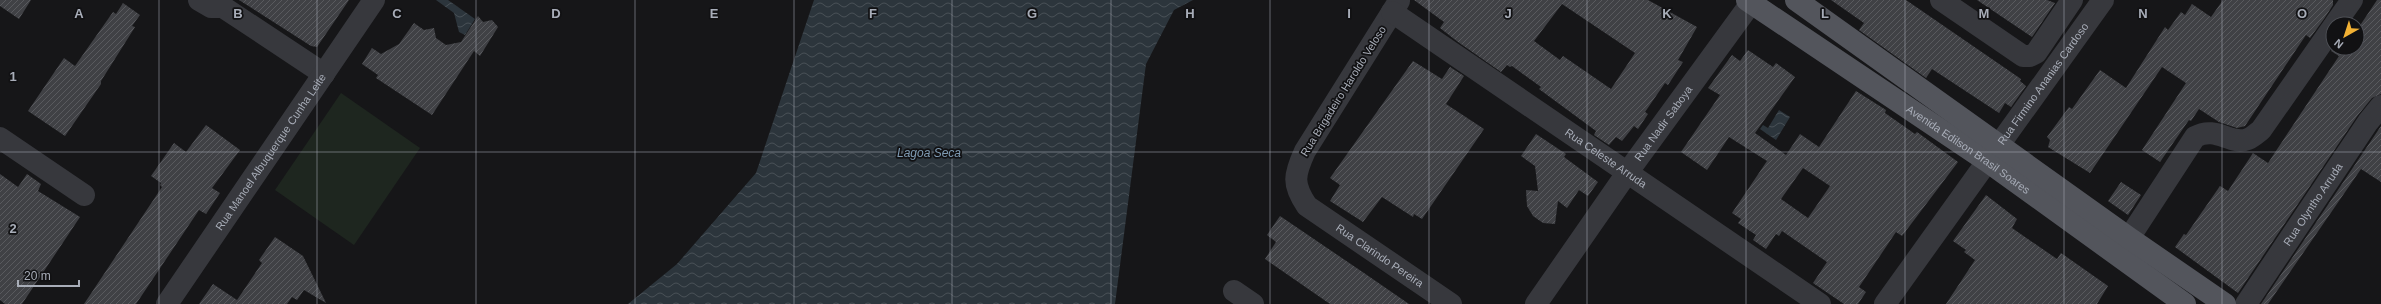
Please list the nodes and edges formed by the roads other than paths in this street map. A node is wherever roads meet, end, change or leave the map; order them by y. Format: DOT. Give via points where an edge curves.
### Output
graph roads {
  1 [pos="199,0"];
  2 [pos="374,0"];
  3 [pos="1796,0"];
  4 [pos="1941,0"];
  5 [pos="2072,0"];
  6 [pos="2103,0"];
  7 [pos="2352,0"];
  8 [pos="1757,3"];
  9 [pos="1396,6"];
  10 [pos="2341,16"];
  11 [pos="2325,38"];
  12 [pos="324,74"];
  13 [pos="2381,106"];
  14 [pos="0,138"];
  15 [pos="1993,153"];
  16 [pos="1627,173"];
  17 [pos="84,195"];
  18 [pos="1308,206"];
  19 [pos="2129,238"];
  20 [pos="1234,290"];
  21 [pos="167,304"];
  22 [pos="1253,304"];
  23 [pos="1451,304"];
  24 [pos="1536,304"];
  25 [pos="1820,304"];
  26 [pos="1885,304"];
  27 [pos="2185,304"];
  28 [pos="2225,304"];
  29 [pos="2246,304"];
  1 -- 12 [label="street" via="211,8 223,7"];
  2 -- 12 [label="street, Rua Manoel Albuquerque Cunha Leite"];
  3 -- 15 [label="main road, Avenida Edilson Brasil Soares"];
  4 -- 5 [label="street" via="2023,56 2036,53"];
  6 -- 15 [label="street, Rua Firmino Ananias Cardoso"];
  7 -- 10 [label="street"];
  8 -- 15 [label="main road, Avenida Edilson Brasil Soares"];
  8 -- 16 [label="street, Rua Nadir Saboya"];
  9 -- 16 [label="street, Rua Celeste Arruda"];
  9 -- 18 [label="street, Rua Brigadeiro Haroldo Veloso" via="1305,151 1295,183"];
  11 -- 19 [label="street" via="2261,130 2247,140 2212,132 2195,137"];
  12 -- 21 [label="street, Rua Manoel Albuquerque Cunha Leite"];
  13 -- 29 [label="street, Rua Olyntho Arruda"];
  14 -- 17 [label="street"];
  15 -- 19 [label="main road, Avenida Edilson Brasil Soares"];
  15 -- 26 [label="street, Rua Firmino Ananias Cardoso"];
  15 -- 27 [label="main road, Avenida Edilson Brasil Soares"];
  16 -- 24 [label="street, Rua Nadir Saboya"];
  16 -- 25 [label="street, Rua Celeste Arruda"];
  18 -- 23 [label="street, Rua Clarindo Pereira"];
  19 -- 28 [label="main road, Avenida Edilson Brasil Soares"];
  20 -- 22 [label="street"];
}
